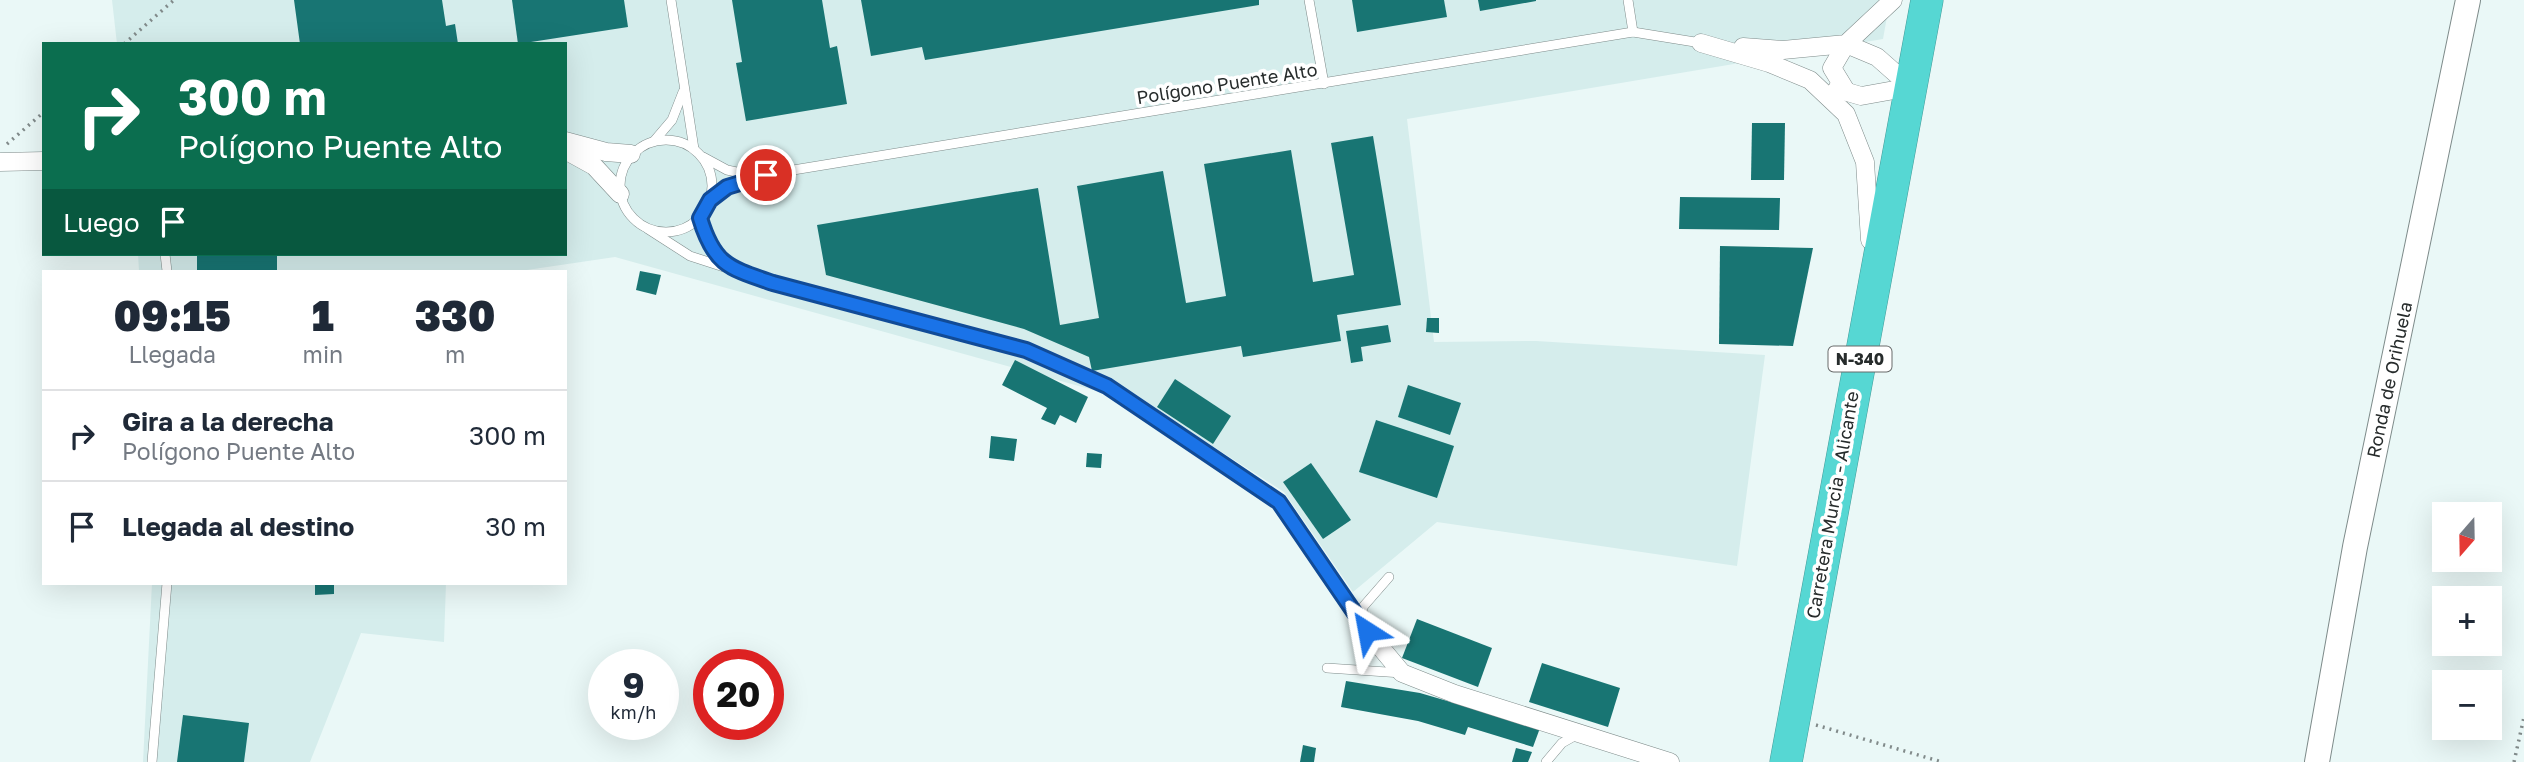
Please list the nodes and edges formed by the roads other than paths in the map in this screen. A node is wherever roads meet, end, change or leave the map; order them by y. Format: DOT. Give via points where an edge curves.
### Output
graph roads {
  1 [pos="671,0"];
  2 [pos="1309,0"];
  3 [pos="1628,0"];
  4 [pos="1894,0"];
  5 [pos="1927,0"];
  6 [pos="2468,0"];
  7 [pos="1633,32"];
  8 [pos="1701,43"];
  9 [pos="1846,44"];
  10 [pos="1810,80"];
  11 [pos="1324,84"];
  12 [pos="1910,87"];
  13 [pos="684,90"];
  14 [pos="1846,91"];
  15 [pos="655,140"];
  16 [pos="567,142"];
  17 [pos="694,149"];
  18 [pos="567,151"];
  19 [pos="631,155"];
  20 [pos="703,157"];
  21 [pos="42,161"];
  22 [pos="0,162"];
  23 [pos="757,176"];
  24 [pos="620,194"];
  25 [pos="710,200"];
  26 [pos="700,218"];
  27 [pos="648,229"];
  28 [pos="735,270"];
  29 [pos="1864,338"];
  30 [pos="1389,577"];
  31 [pos="167,585"];
  32 [pos="1367,631"];
  33 [pos="1327,668"];
  34 [pos="1402,673"];
  35 [pos="1794,721"];
  36 [pos="1580,733"];
  37 [pos="152,762"];
  38 [pos="1546,762"];
  39 [pos="1670,762"];
  40 [pos="1786,762"];
  41 [pos="1800,762"];
  42 [pos="2317,762"];
  1 -- 13 [label="lane"];
  2 -- 11 [label="lane"];
  3 -- 7 [label="lane"];
  4 -- 9 [label="street"];
  5 -- 12 [label="highway, Carretera Murcia - Alicante / N-340"];
  6 -- 42 [label="main road, Ronda de Orihuela" via="2358,534"];
  7 -- 8 [label="lane, Polígono Puente Alto"];
  7 -- 11 [label="lane, Polígono Puente Alto"];
  8 -- 9 [label="street" via="1783,50"];
  8 -- 10 [label="street"];
  9 -- 12 [label="street" via="1877,57"];
  9 -- 14 [label="street" via="1832,68"];
  10 -- 14 [label="street"];
  10 -- 29 [label="street" via="1846,114 1865,162 1871,223"];
  11 -- 23 [label="lane, Polígono Puente Alto"];
  12 -- 14 [label="street" via="1861,96"];
  12 -- 29 [label="highway, Carretera Murcia - Alicante / N-340"];
  13 -- 15 [label="lane" via="672,120"];
  13 -- 17 [label="lane"];
  15 -- 17 [label="lane, Polígono Puente Alto" via="682,142"];
  15 -- 19 [label="lane"];
  16 -- 19 [label="street"];
  17 -- 20 [label="lane, Polígono Puente Alto"];
  18 -- 24 [label="street" via="594,166"];
  19 -- 24 [label="lane" via="619,180"];
  20 -- 23 [label="lane, Polígono Puente Alto" via="727,170"];
  20 -- 25 [label="lane" via="710,170"];
  21 -- 22 [label="street"];
  23 -- 25 [label="lane, Polígono Puente Alto" via="727,187"];
  24 -- 27 [label="lane" via="634,221"];
  25 -- 26 [label="lane"];
  26 -- 27 [label="lane" via="675,231"];
  26 -- 28 [label="lane" via="713,253"];
  27 -- 28 [label="lane" via="690,256"];
  28 -- 32 [label="lane" via="1026,350 1107,386 1279,502"];
  29 -- 35 [label="highway, Carretera Murcia - Alicante / N-340"];
  30 -- 32 [label="lane" via="1362,608"];
  31 -- 37 [label="lane"];
  32 -- 34 [label="street"];
  33 -- 34 [label="lane"];
  34 -- 36 [label="street"];
  35 -- 40 [label="highway, Carretera Murcia - Alicante / N-340"];
  35 -- 41 [label="street"];
  36 -- 38 [label="lane" via="1562,743"];
  36 -- 39 [label="street"];
}
